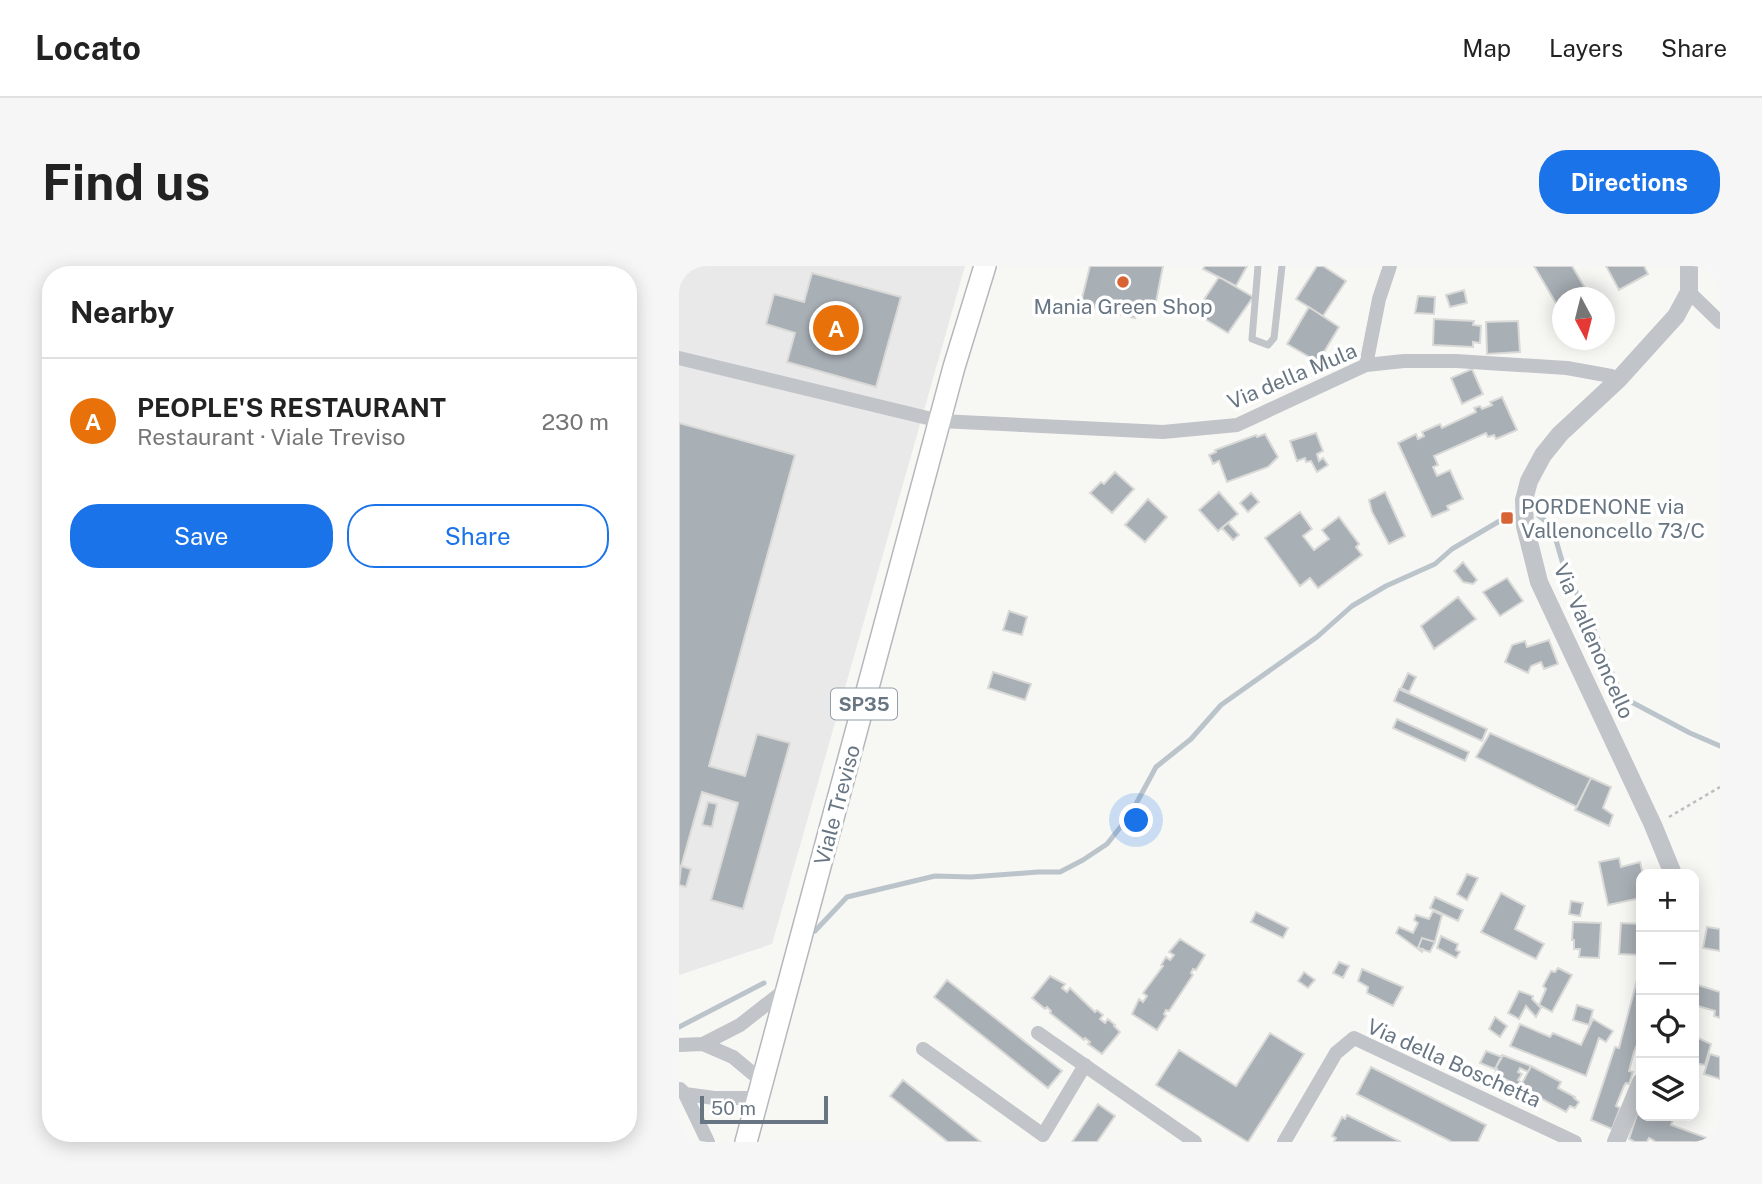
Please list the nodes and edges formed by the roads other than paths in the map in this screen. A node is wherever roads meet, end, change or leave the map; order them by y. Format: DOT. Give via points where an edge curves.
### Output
graph roads {
  1 [pos="985,266"];
  2 [pos="1258,266"];
  3 [pos="1282,266"];
  4 [pos="1390,266"];
  5 [pos="1689,266"];
  6 [pos="1689,292"];
  7 [pos="1720,322"];
  8 [pos="679,358"];
  9 [pos="1366,365"];
  10 [pos="1618,380"];
  11 [pos="940,421"];
  12 [pos="1671,869"];
  13 [pos="788,987"];
  14 [pos="1038,1033"];
  15 [pos="703,1044"];
  16 [pos="679,1045"];
  17 [pos="923,1049"];
  18 [pos="1085,1065"];
  19 [pos="761,1090"];
  20 [pos="682,1091"];
  21 [pos="1636,1094"];
  22 [pos="708,1142"];
  23 [pos="746,1142"];
  24 [pos="1195,1142"];
  25 [pos="1284,1142"];
  26 [pos="1575,1142"];
  27 [pos="1616,1142"];
  1 -- 11 [label="main road, Viale Treviso / SP35"];
  2 -- 3 [label="lane" via="1252,339 1268,345 1274,338"];
  4 -- 9 [label="street"];
  5 -- 6 [label="street"];
  6 -- 7 [label="street"];
  6 -- 10 [label="street, Via Vallenoncello" via="1676,316"];
  8 -- 11 [label="street, Via della Mula"];
  9 -- 10 [label="street, Via della Mula" via="1456,360 1567,368"];
  9 -- 11 [label="street, Via della Mula" via="1237,425 1163,432"];
  10 -- 12 [label="street, Via Vallenoncello" via="1543,455 1524,500 1525,526 1539,582"];
  11 -- 13 [label="main road, Viale Treviso / SP35"];
  13 -- 15 [label="street" via="740,1025"];
  13 -- 19 [label="main road, Viale Treviso / SP35"];
  14 -- 18 [label="street"];
  15 -- 16 [label="street"];
  15 -- 19 [label="street" via="733,1057"];
  17 -- 18 [label="street" via="1043,1135"];
  18 -- 24 [label="street"];
  19 -- 20 [label="street" via="714,1098"];
  19 -- 23 [label="main road, Viale Treviso / SP35"];
  20 -- 22 [label="street"];
  21 -- 27 [label="street"];
  25 -- 26 [label="street, Via della Boschetta" via="1336,1053 1354,1038"];
}
